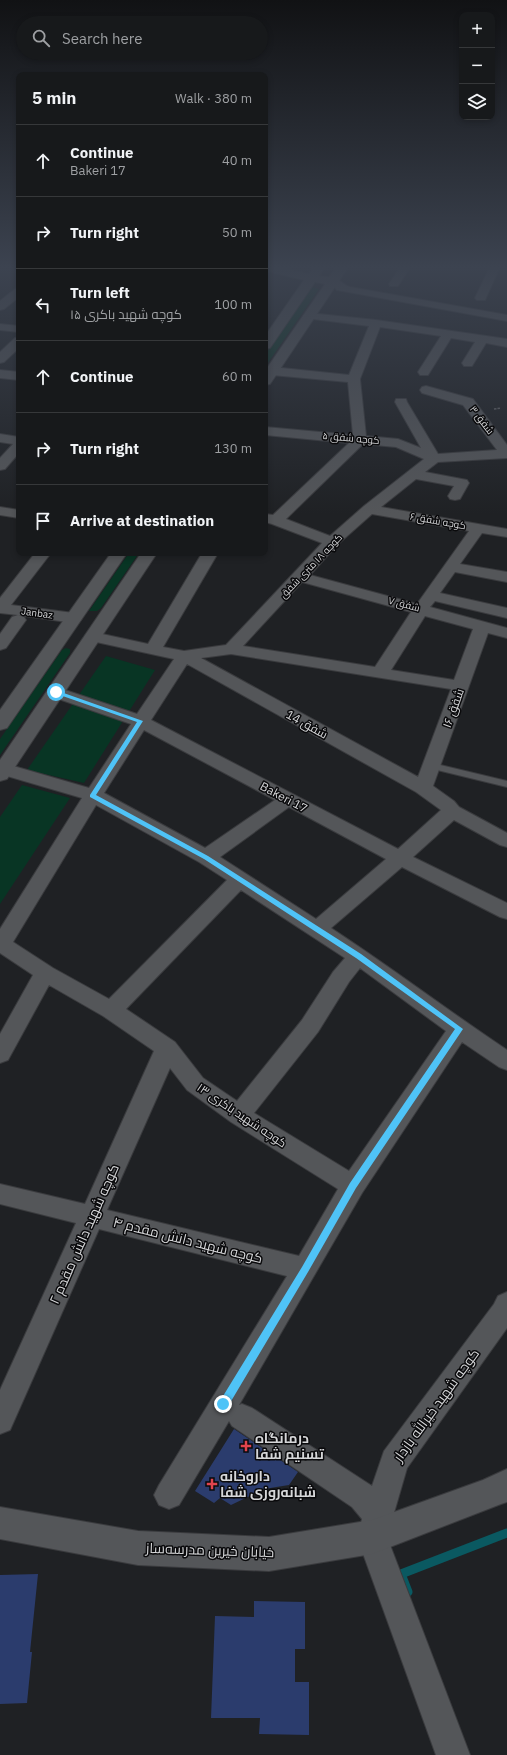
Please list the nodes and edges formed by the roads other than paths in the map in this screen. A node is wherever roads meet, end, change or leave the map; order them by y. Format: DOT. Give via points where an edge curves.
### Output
graph roads {
  1 [pos="8,351"];
  2 [pos="285,351"];
  3 [pos="365,351"];
  4 [pos="437,351"];
  5 [pos="476,351"];
  6 [pos="0,359"];
  7 [pos="468,363"];
  8 [pos="424,372"];
  9 [pos="0,374"];
  10 [pos="16,376"];
  11 [pos="268,376"];
  12 [pos="354,379"];
  13 [pos="426,390"];
  14 [pos="401,402"];
  15 [pos="268,431"];
  16 [pos="0,438"];
  17 [pos="360,439"];
  18 [pos="16,441"];
  19 [pos="16,448"];
  20 [pos="507,454"];
  21 [pos="434,458"];
  22 [pos="0,466"];
  23 [pos="412,474"];
  24 [pos="455,496"];
  25 [pos="369,509"];
  26 [pos="0,511"];
  27 [pos="16,514"];
  28 [pos="270,519"];
  29 [pos="478,528"];
  30 [pos="507,533"];
  31 [pos="332,542"];
  32 [pos="41,556"];
  33 [pos="117,556"];
  34 [pos="147,556"];
  35 [pos="208,556"];
  36 [pos="451,567"];
  37 [pos="300,577"];
  38 [pos="507,577"];
  39 [pos="430,595"];
  40 [pos="0,608"];
  41 [pos="420,609"];
  42 [pos="507,613"];
  43 [pos="74,618"];
  44 [pos="18,620"];
  45 [pos="482,627"];
  46 [pos="507,633"];
  47 [pos="93,637"];
  48 [pos="0,644"];
  49 [pos="153,649"];
  50 [pos="231,649"];
  51 [pos="184,656"];
  52 [pos="380,673"];
  53 [pos="461,686"];
  54 [pos="56,692"];
  55 [pos="140,721"];
  56 [pos="0,724"];
  57 [pos="432,766"];
  58 [pos="2,772"];
  59 [pos="507,784"];
  60 [pos="423,788"];
  61 [pos="93,795"];
  62 [pos="288,799"];
  63 [pos="452,811"];
  64 [pos="507,841"];
  65 [pos="206,857"];
  66 [pos="400,858"];
  67 [pos="239,880"];
  68 [pos="507,912"];
  69 [pos="317,929"];
  70 [pos="1,944"];
  71 [pos="358,956"];
  72 [pos="45,973"];
  73 [pos="111,1010"];
  74 [pos="459,1029"];
  75 [pos="167,1048"];
  76 [pos="0,1054"];
  77 [pos="507,1061"];
  78 [pos="239,1115"];
  79 [pos="353,1186"];
  80 [pos="0,1194"];
  81 [pos="92,1216"];
  82 [pos="305,1269"];
  83 [pos="507,1304"];
  84 [pos="242,1416"];
  85 [pos="0,1421"];
  86 [pos="507,1485"];
  87 [pos="169,1495"];
  88 [pos="0,1523"];
  89 [pos="375,1526"];
  90 [pos="453,1755"];
  1 -- 6 [label="street"];
  2 -- 11 [label="main road"];
  3 -- 12 [label="street"];
  4 -- 8 [label="street"];
  5 -- 7 [label="street"];
  9 -- 10 [label="street"];
  11 -- 12 [label="street"];
  12 -- 17 [label="street"];
  13 -- 20 [label="street, شفق ۳" via="468,402"];
  14 -- 21 [label="street"];
  15 -- 17 [label="street, کوچه شفق ۵"];
  16 -- 18 [label="street"];
  17 -- 21 [label="street, کوچه شفق ۵" via="398,443"];
  17 -- 28 [label="street"];
  19 -- 22 [label="street"];
  20 -- 21 [label="street"];
  21 -- 23 [label="street, کوچه ۱۸ متری شفق"];
  23 -- 24 [label="street" via="462,483"];
  23 -- 25 [label="street, کوچه ۱۸ متری شفق"];
  25 -- 29 [label="street, کوچه شفق ۶"];
  25 -- 31 [label="street, کوچه ۱۸ متری شفق"];
  26 -- 27 [label="street"];
  28 -- 31 [label="street"];
  29 -- 30 [label="street, کوچه شفق ۶"];
  29 -- 36 [label="street"];
  31 -- 37 [label="street, کوچه ۱۸ متری شفق"];
  32 -- 40 [label="street"];
  33 -- 43 [label="main road"];
  34 -- 47 [label="main road"];
  35 -- 49 [label="street"];
  36 -- 38 [label="street"];
  36 -- 39 [label="street"];
  37 -- 41 [label="street, شفق ۷"];
  37 -- 50 [label="street, کوچه ۱۸ متری شفق"];
  39 -- 41 [label="street"];
  39 -- 42 [label="street"];
  40 -- 43 [label="street, Janbaz"];
  41 -- 45 [label="street, شفق ۷"];
  41 -- 52 [label="street"];
  43 -- 47 [label="main road"];
  43 -- 56 [label="main road"];
  44 -- 48 [label="street"];
  45 -- 46 [label="street, شفق ۷"];
  45 -- 53 [label="street, شفق ۱۶"];
  47 -- 49 [label="street, شفق 14"];
  47 -- 54 [label="main road"];
  49 -- 51 [label="street, شفق 14"];
  50 -- 51 [label="street"];
  50 -- 52 [label="street"];
  51 -- 55 [label="street"];
  51 -- 60 [label="street, شفق 14"];
  52 -- 53 [label="street"];
  53 -- 57 [label="street, شفق ۱۶"];
  54 -- 55 [label="street, Bakeri 17"];
  54 -- 58 [label="main road"];
  55 -- 61 [label="street"];
  55 -- 62 [label="street, Bakeri 17"];
  57 -- 59 [label="lane"];
  57 -- 60 [label="street, شفق ۱۶"];
  58 -- 61 [label="street"];
  60 -- 63 [label="street, شفق 14"];
  61 -- 65 [label="street"];
  61 -- 70 [label="street"];
  62 -- 65 [label="street"];
  62 -- 66 [label="street, Bakeri 17"];
  63 -- 64 [label="street, شفق 14"];
  63 -- 66 [label="street"];
  65 -- 67 [label="street"];
  66 -- 68 [label="street, Bakeri 17"];
  66 -- 69 [label="street"];
  67 -- 69 [label="street"];
  67 -- 73 [label="street"];
  69 -- 71 [label="street"];
  70 -- 72 [label="street, کوچه شهید باکری ۱۳"];
  71 -- 74 [label="street"];
  71 -- 78 [label="street" via="341,977 310,1026"];
  72 -- 73 [label="street, کوچه شهید باکری ۱۳"];
  72 -- 76 [label="street"];
  73 -- 75 [label="street, کوچه شهید باکری ۱۳"];
  74 -- 77 [label="street"];
  74 -- 79 [label="street"];
  75 -- 78 [label="street, کوچه شهید باکری ۱۳" via="195,1084"];
  75 -- 81 [label="street, کوچه شهید دانش مقدم ۲"];
  78 -- 79 [label="street, کوچه شهید باکری ۱۳"];
  79 -- 82 [label="street"];
  80 -- 81 [label="street, کوچه شهید دانش مقدم ۴"];
  81 -- 82 [label="street, کوچه شهید دانش مقدم ۴"];
  81 -- 85 [label="street, کوچه شهید دانش مقدم ۲"];
  82 -- 87 [label="street"];
  83 -- 89 [label="street, کوچه شهید خیرالله بازدار" via="394,1461"];
  84 -- 89 [label="street" via="362,1497"];
  86 -- 89 [label="main road, خیابان خیرین مدرسه‌ساز" via="490,1493"];
  88 -- 89 [label="main road, خیابان خیرین مدرسه‌ساز" via="138,1548 269,1554"];
  89 -- 90 [label="street"];
}
